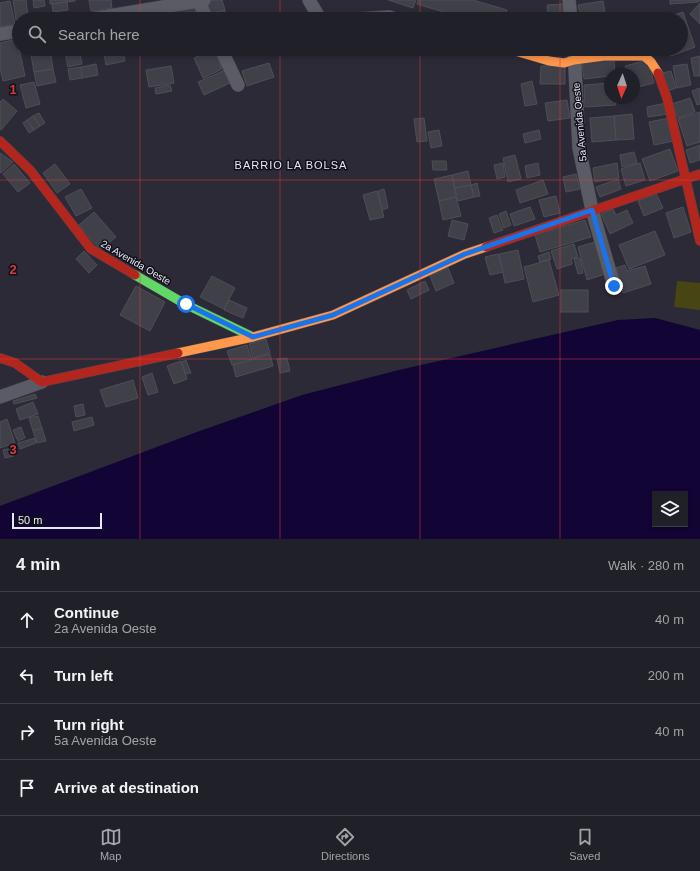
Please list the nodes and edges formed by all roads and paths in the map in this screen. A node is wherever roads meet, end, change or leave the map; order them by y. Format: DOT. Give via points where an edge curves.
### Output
graph roads {
  1 [pos="200,0"];
  2 [pos="309,0"];
  3 [pos="570,0"];
  4 [pos="131,12"];
  5 [pos="204,12"];
  6 [pos="316,12"];
  7 [pos="571,12"];
  8 [pos="12,32"];
  9 [pos="0,34"];
  10 [pos="224,56"];
  11 [pos="532,56"];
  12 [pos="572,56"];
  13 [pos="574,56"];
  14 [pos="604,56"];
  15 [pos="624,56"];
  16 [pos="624,56"];
  17 [pos="644,56"];
  18 [pos="644,56"];
  19 [pos="238,86"];
  20 [pos="0,141"];
  21 [pos="700,174"];
  22 [pos="686,179"];
  23 [pos="592,210"];
  24 [pos="700,241"];
  25 [pos="614,286"];
  26 [pos="253,337"];
  27 [pos="0,358"];
  28 [pos="42,382"];
  29 [pos="0,397"];
  1 -- 4 [label="street"];
  1 -- 5 [label="street"];
  2 -- 6 [label="street"];
  3 -- 7 [label="street"];
  8 -- 9 [label="street"];
  10 -- 19 [label="street"];
  11 -- 12 [label="street" via="564,63"];
  13 -- 23 [label="street, 5a Avenida Oeste" via="579,148"];
  14 -- 15 [label="street"];
  16 -- 17 [label="street"];
  18 -- 22 [label="street" via="652,63 662,83"];
  20 -- 26 [label="street, 2a Avenida Oeste" via="30,170 91,249 186,304"];
  21 -- 22 [label="street"];
  22 -- 23 [label="street"];
  22 -- 24 [label="street"];
  23 -- 25 [label="street, 5a Avenida Oeste"];
  23 -- 26 [label="street" via="465,254 333,315"];
  26 -- 28 [label="street"];
  27 -- 28 [label="street" via="15,363"];
  28 -- 29 [label="street"];
}
